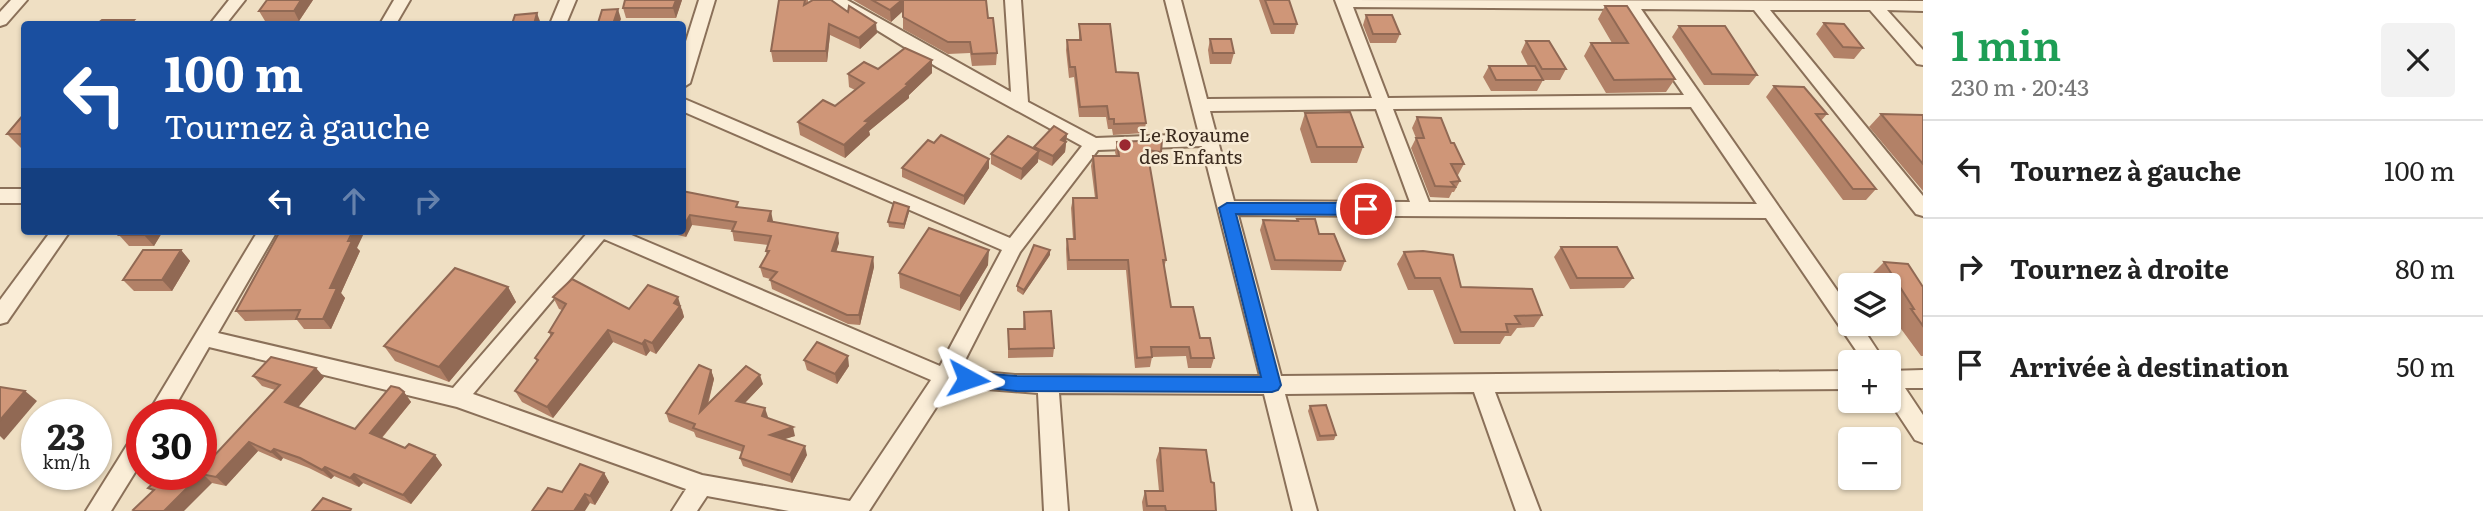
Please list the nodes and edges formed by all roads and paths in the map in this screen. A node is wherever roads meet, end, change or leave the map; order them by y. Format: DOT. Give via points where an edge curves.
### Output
graph roads {
  1 [pos="19,0"];
  2 [pos="237,0"];
  3 [pos="402,0"];
  4 [pos="568,0"];
  5 [pos="707,0"];
  6 [pos="836,0"];
  7 [pos="1013,0"];
  8 [pos="1173,0"];
  9 [pos="1343,1"];
  10 [pos="1628,2"];
  11 [pos="1758,5"];
  12 [pos="1874,5"];
  13 [pos="1923,6"];
  14 [pos="0,21"];
  15 [pos="220,21"];
  16 [pos="390,21"];
  17 [pos="559,21"];
  18 [pos="1923,60"];
  19 [pos="686,70"];
  20 [pos="1695,101"];
  21 [pos="1382,102"];
  22 [pos="1020,105"];
  23 [pos="1200,105"];
  24 [pos="686,106"];
  25 [pos="1209,140"];
  26 [pos="1093,144"];
  27 [pos="0,196"];
  28 [pos="21,196"];
  29 [pos="1227,208"];
  30 [pos="1422,209"];
  31 [pos="1923,209"];
  32 [pos="1770,211"];
  33 [pos="58,235"];
  34 [pos="266,235"];
  35 [pos="599,235"];
  36 [pos="611,235"];
  37 [pos="1013,247"];
  38 [pos="0,316"];
  39 [pos="205,338"];
  40 [pos="1867,350"];
  41 [pos="945,377"];
  42 [pos="1923,379"];
  43 [pos="1838,380"];
  44 [pos="1901,380"];
  45 [pos="1481,382"];
  46 [pos="1048,384"];
  47 [pos="1272,385"];
  48 [pos="457,398"];
  49 [pos="168,399"];
  50 [pos="1901,400"];
  51 [pos="1923,433"];
  52 [pos="126,466"];
  53 [pos="702,485"];
  54 [pos="98,511"];
  55 [pos="684,511"];
  56 [pos="849,511"];
  57 [pos="856,511"];
  58 [pos="1056,511"];
  59 [pos="1305,511"];
  60 [pos="1528,511"];
  1 -- 14 [label="street"];
  2 -- 15 [label="street"];
  3 -- 16 [label="street"];
  4 -- 17 [label="street"];
  5 -- 19 [label="street"];
  6 -- 22 [label="street"];
  7 -- 22 [label="street"];
  8 -- 23 [label="street"];
  9 -- 10 [label="street"];
  9 -- 21 [label="street"];
  10 -- 11 [label="street"];
  10 -- 20 [label="street"];
  11 -- 12 [label="street"];
  11 -- 31 [label="street"];
  12 -- 13 [label="street"];
  12 -- 18 [label="street"];
  20 -- 21 [label="street"];
  20 -- 32 [label="street"];
  21 -- 23 [label="street"];
  21 -- 30 [label="street"];
  22 -- 26 [label="street"];
  23 -- 25 [label="street"];
  24 -- 37 [label="street"];
  25 -- 26 [label="street"];
  25 -- 29 [label="street"];
  26 -- 37 [label="street"];
  27 -- 28 [label="street"];
  29 -- 30 [label="street"];
  29 -- 47 [label="street"];
  30 -- 32 [label="street"];
  32 -- 40 [label="street"];
  33 -- 38 [label="street"];
  34 -- 39 [label="street"];
  35 -- 48 [label="street"];
  36 -- 41 [label="street"];
  37 -- 41 [label="street"];
  39 -- 48 [label="street"];
  39 -- 49 [label="street"];
  41 -- 46 [label="street"];
  41 -- 57 [label="street"];
  42 -- 44 [label="street"];
  43 -- 45 [label="street"];
  45 -- 47 [label="street"];
  45 -- 60 [label="street"];
  46 -- 47 [label="street"];
  46 -- 58 [label="street"];
  47 -- 59 [label="street"];
  48 -- 53 [label="street"];
  50 -- 51 [label="street"];
  52 -- 54 [label="street"];
  53 -- 55 [label="street"];
  53 -- 56 [label="street"];
}
